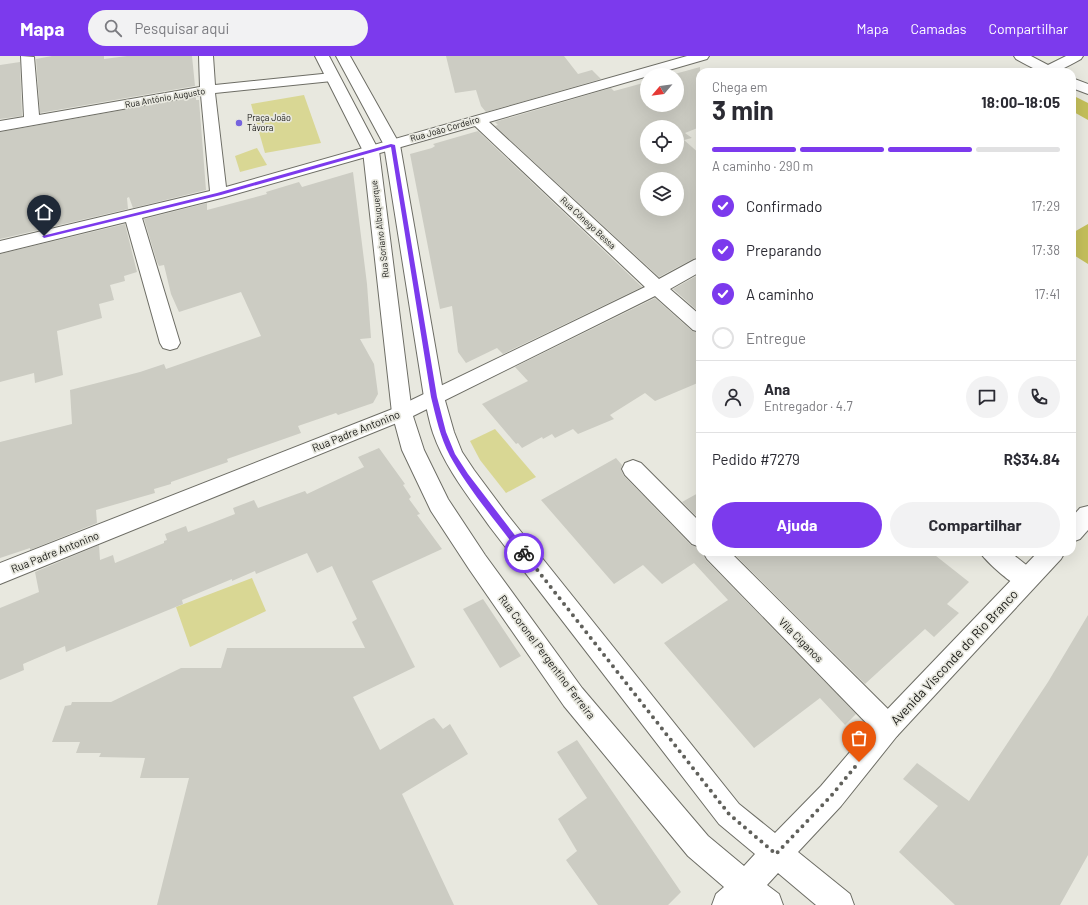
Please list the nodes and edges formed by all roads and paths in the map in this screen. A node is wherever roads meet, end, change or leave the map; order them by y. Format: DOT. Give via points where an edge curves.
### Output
graph roads {
  1 [pos="206,56"];
  2 [pos="322,56"];
  3 [pos="343,56"];
  4 [pos="702,56"];
  5 [pos="1021,56"];
  6 [pos="1076,56"];
  7 [pos="27,57"];
  8 [pos="1042,68"];
  9 [pos="1056,68"];
  10 [pos="332,77"];
  11 [pos="1076,84"];
  12 [pos="207,90"];
  13 [pos="1088,90"];
  14 [pos="32,120"];
  15 [pos="478,120"];
  16 [pos="0,126"];
  17 [pos="392,145"];
  18 [pos="371,151"];
  19 [pos="219,194"];
  20 [pos="133,215"];
  21 [pos="0,248"];
  22 [pos="696,266"];
  23 [pos="657,288"];
  24 [pos="696,322"];
  25 [pos="170,343"];
  26 [pos="434,397"];
  27 [pos="402,413"];
  28 [pos="633,470"];
  29 [pos="1088,515"];
  30 [pos="1076,528"];
  31 [pos="696,533"];
  32 [pos="718,556"];
  33 [pos="997,556"];
  34 [pos="1049,556"];
  35 [pos="0,574"];
  36 [pos="1027,578"];
  37 [pos="888,727"];
  38 [pos="776,854"];
  39 [pos="736,896"];
  40 [pos="768,905"];
  41 [pos="839,905"];
  1 -- 12 [label="street"];
  2 -- 10 [label="street, Rua Soriano Albuquerque"];
  3 -- 17 [label="street"];
  4 -- 15 [label="street, Rua João Cordeiro"];
  5 -- 8 [label="street"];
  6 -- 9 [label="street"];
  7 -- 14 [label="street"];
  10 -- 12 [label="street, Rua Antônio Augusto"];
  10 -- 18 [label="street, Rua Soriano Albuquerque"];
  11 -- 13 [label="street"];
  12 -- 14 [label="street, Rua Antônio Augusto"];
  12 -- 19 [label="street"];
  14 -- 16 [label="street, Rua Antônio Augusto"];
  15 -- 17 [label="street, Rua João Cordeiro"];
  15 -- 23 [label="street, Rua Cônego Bessa"];
  17 -- 18 [label="street, Rua João Cordeiro"];
  17 -- 26 [label="street"];
  18 -- 19 [label="street, Rua João Cordeiro"];
  18 -- 27 [label="street, Rua Soriano Albuquerque"];
  19 -- 20 [label="street, Rua João Cordeiro"];
  20 -- 21 [label="street, Rua João Cordeiro"];
  20 -- 25 [label="street"];
  22 -- 23 [label="street, Rua Padre Antonino"];
  23 -- 24 [label="street, Rua Cônego Bessa"];
  23 -- 26 [label="street, Rua Padre Antonino"];
  26 -- 27 [label="street, Rua Padre Antonino"];
  26 -- 38 [label="street" via="452,455 498,520 729,814"];
  27 -- 35 [label="street, Rua Padre Antonino"];
  27 -- 39 [label="street, Rua Coronel Pergentino Ferreira" via="413,450 439,505 477,562 574,697 698,846"];
  28 -- 31 [label="street"];
  29 -- 30 [label="street"];
  32 -- 37 [label="street, Vila Ciganos"];
  33 -- 36 [label="street"];
  34 -- 36 [label="street, Avenida Visconde do Rio Branco"];
  36 -- 37 [label="street, Avenida Visconde do Rio Branco"];
  37 -- 38 [label="street, Avenida Visconde do Rio Branco" via="831,796"];
  38 -- 39 [label="street, Avenida Visconde do Rio Branco"];
  38 -- 41 [label="street"];
  39 -- 40 [label="street, Rua Coronel Pergentino Ferreira"];
}
